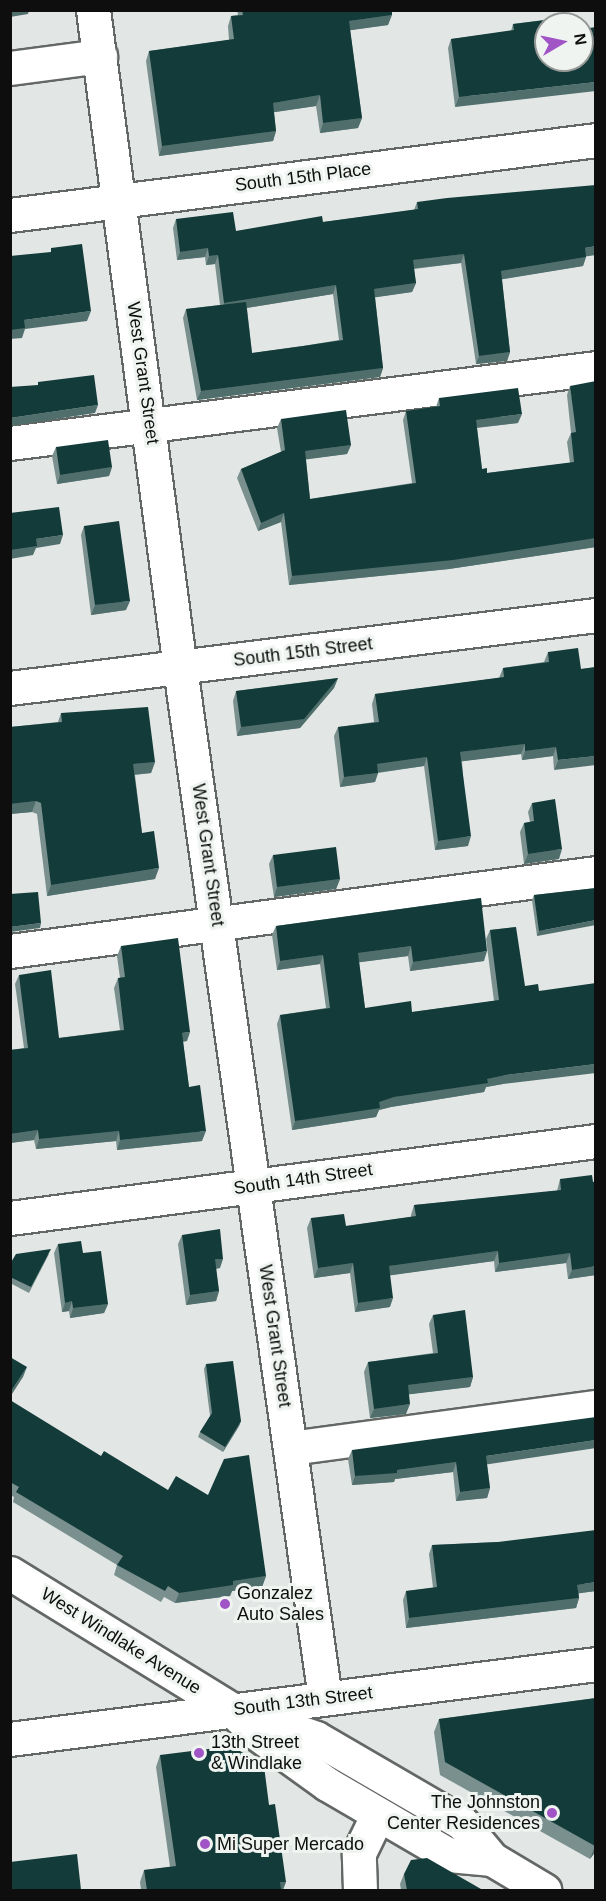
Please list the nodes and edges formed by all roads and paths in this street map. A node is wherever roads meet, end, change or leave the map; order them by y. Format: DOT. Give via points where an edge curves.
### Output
graph roads {
  1 [pos="93,10"];
  2 [pos="100,56"];
  3 [pos="10,68"];
  4 [pos="596,140"];
  5 [pos="120,201"];
  6 [pos="10,215"];
  7 [pos="596,368"];
  8 [pos="150,425"];
  9 [pos="10,443"];
  10 [pos="596,615"];
  11 [pos="180,668"];
  12 [pos="10,688"];
  13 [pos="596,873"];
  14 [pos="218,925"];
  15 [pos="10,951"];
  16 [pos="596,1141"];
  17 [pos="254,1185"];
  18 [pos="10,1218"];
  19 [pos="596,1407"];
  20 [pos="291,1448"];
  21 [pos="10,1573"];
  22 [pos="596,1664"];
  23 [pos="325,1698"];
  24 [pos="231,1709"];
  25 [pos="10,1739"];
  26 [pos="378,1814"];
  27 [pos="492,1859"];
  28 [pos="360,1890"];
  29 [pos="544,1890"];
  1 -- 2 [label="street, West Grant Street"];
  2 -- 3 [label="street"];
  2 -- 5 [label="street, West Grant Street"];
  4 -- 5 [label="street, South 15th Place"];
  5 -- 6 [label="street, South 15th Place"];
  5 -- 8 [label="street, West Grant Street"];
  7 -- 8 [label="street"];
  8 -- 9 [label="street"];
  8 -- 11 [label="street, West Grant Street"];
  10 -- 11 [label="street, South 15th Street"];
  11 -- 12 [label="street, South 15th Street"];
  11 -- 14 [label="street, West Grant Street"];
  13 -- 14 [label="street"];
  14 -- 15 [label="street"];
  14 -- 17 [label="street, West Grant Street"];
  16 -- 17 [label="street, South 14th Street"];
  17 -- 18 [label="street, South 14th Street"];
  17 -- 20 [label="street, West Grant Street"];
  19 -- 20 [label="street"];
  20 -- 23 [label="street, West Grant Street"];
  21 -- 24 [label="street, West Windlake Avenue"];
  22 -- 23 [label="street, South 13th Street"];
  23 -- 24 [label="street, South 13th Street"];
  24 -- 25 [label="street, South 13th Street"];
  24 -- 26 [label="street, West Windlake Avenue" via="290,1758"];
  24 -- 27 [label="street, West Windlake Avenue" via="334,1748 462,1823"];
  26 -- 27 [label="street, West Windlake Avenue" via="449,1855"];
  26 -- 28 [label="street" via="359,1853"];
  27 -- 29 [label="street, West Windlake Avenue"];
}
